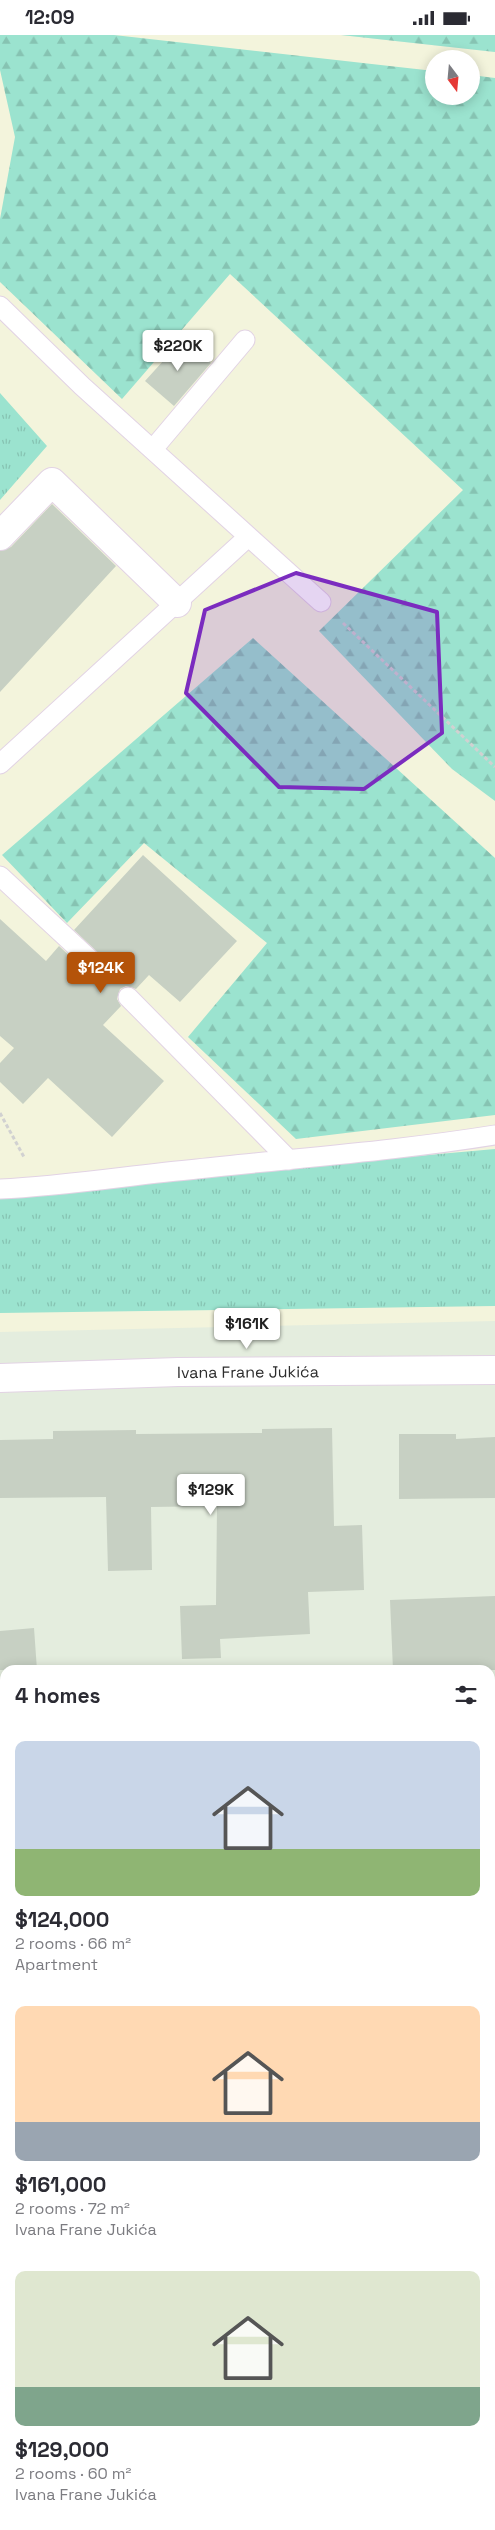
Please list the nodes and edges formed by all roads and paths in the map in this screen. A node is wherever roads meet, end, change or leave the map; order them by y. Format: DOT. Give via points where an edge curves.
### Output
graph roads {
  1 [pos="0,306"];
  2 [pos="245,341"];
  3 [pos="153,449"];
  4 [pos="0,536"];
  5 [pos="248,537"];
  6 [pos="321,602"];
  7 [pos="177,603"];
  8 [pos="0,764"];
  9 [pos="495,767"];
  10 [pos="0,876"];
  11 [pos="96,965"];
  12 [pos="128,997"];
  13 [pos="0,1113"];
  14 [pos="495,1135"];
  15 [pos="289,1160"];
  16 [pos="38,1188"];
  17 [pos="0,1189"];
  18 [pos="495,1370"];
  19 [pos="0,1378"];
  1 -- 3 [label="lane"];
  2 -- 3 [label="lane"];
  3 -- 5 [label="lane"];
  4 -- 7 [label="street" via="52,482"];
  5 -- 6 [label="lane"];
  5 -- 7 [label="lane"];
  6 -- 9 [label="path"];
  7 -- 8 [label="lane"];
  10 -- 11 [label="lane"];
  12 -- 15 [label="lane"];
  13 -- 16 [label="path"];
  14 -- 15 [label="lane"];
  15 -- 16 [label="lane" via="86,1180"];
  16 -- 17 [label="lane"];
  18 -- 19 [label="street, Ivana Frane Jukića"];
}
